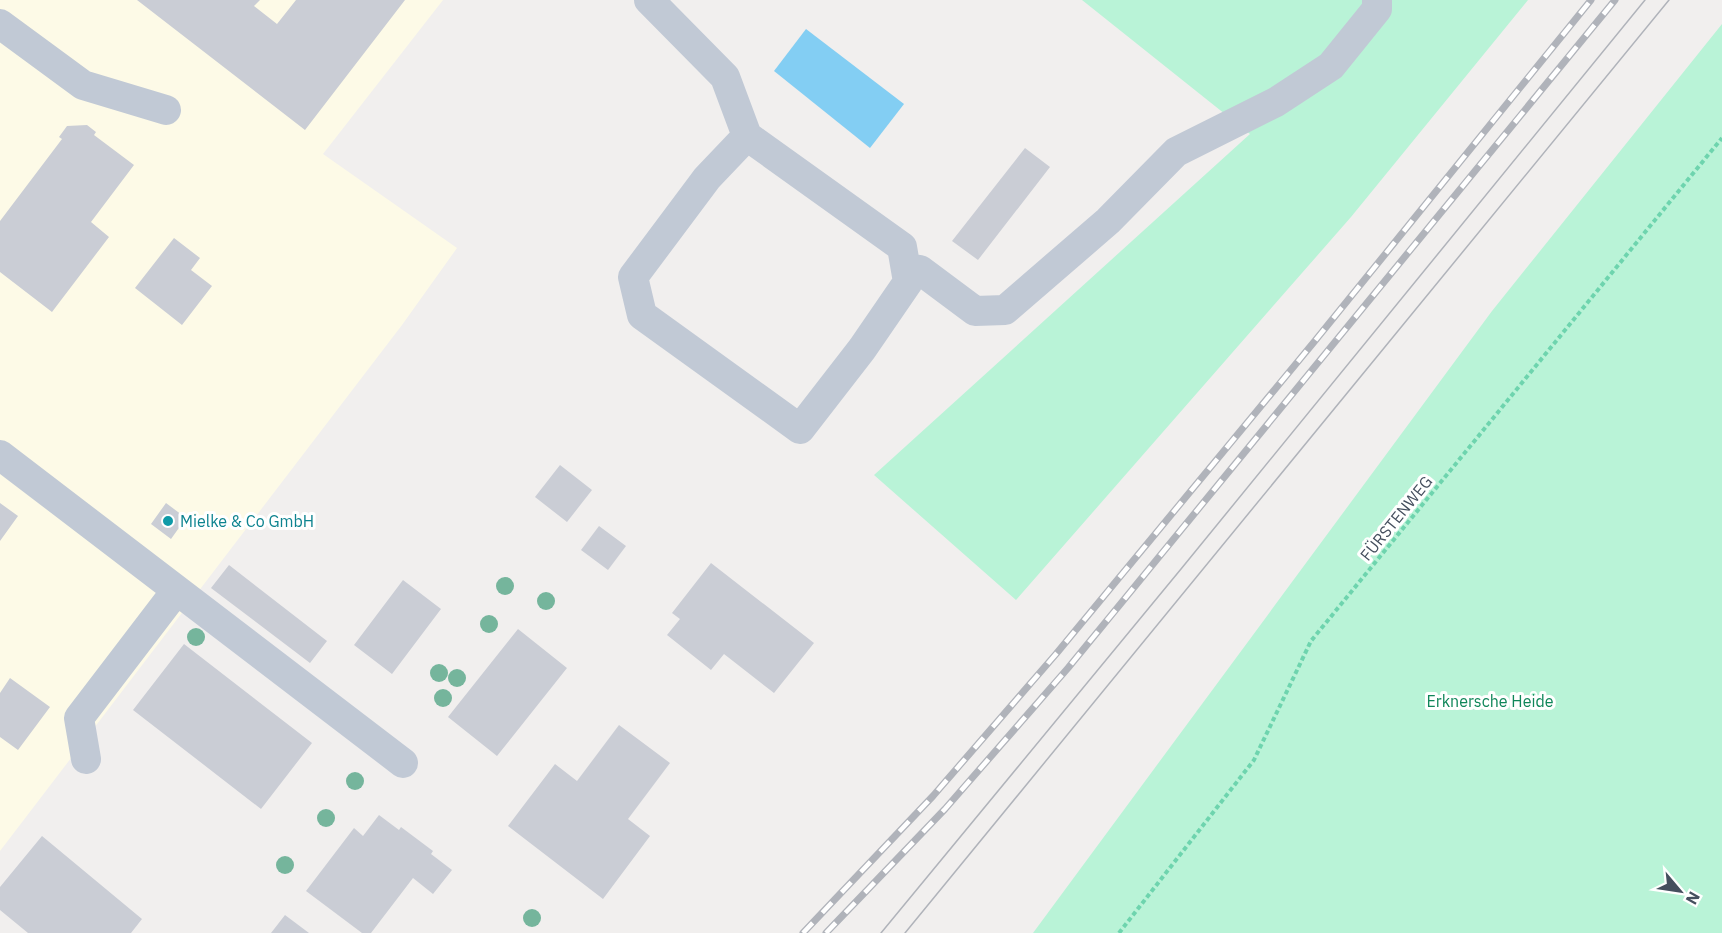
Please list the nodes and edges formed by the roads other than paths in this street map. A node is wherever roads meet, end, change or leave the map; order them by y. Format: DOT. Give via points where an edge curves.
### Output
graph roads {
  1 [pos="648,0"];
  2 [pos="1377,0"];
  3 [pos="0,24"];
  4 [pos="166,110"];
  5 [pos="747,136"];
  6 [pos="906,268"];
  7 [pos="0,455"];
  8 [pos="176,591"];
  9 [pos="86,759"];
  10 [pos="404,763"];
  1 -- 5 [label="street" via="725,77"];
  2 -- 6 [label="street" via="1377,9 1331,66 1276,102 1176,152 1108,221 1005,310 975,311 920,270"];
  3 -- 4 [label="street" via="83,85"];
  5 -- 6 [label="street" via="902,247"];
  5 -- 6 [label="street" via="707,178 633,277 642,315 800,429 908,282"];
  7 -- 8 [label="street"];
  8 -- 9 [label="street" via="79,718"];
  8 -- 10 [label="street"];
}
